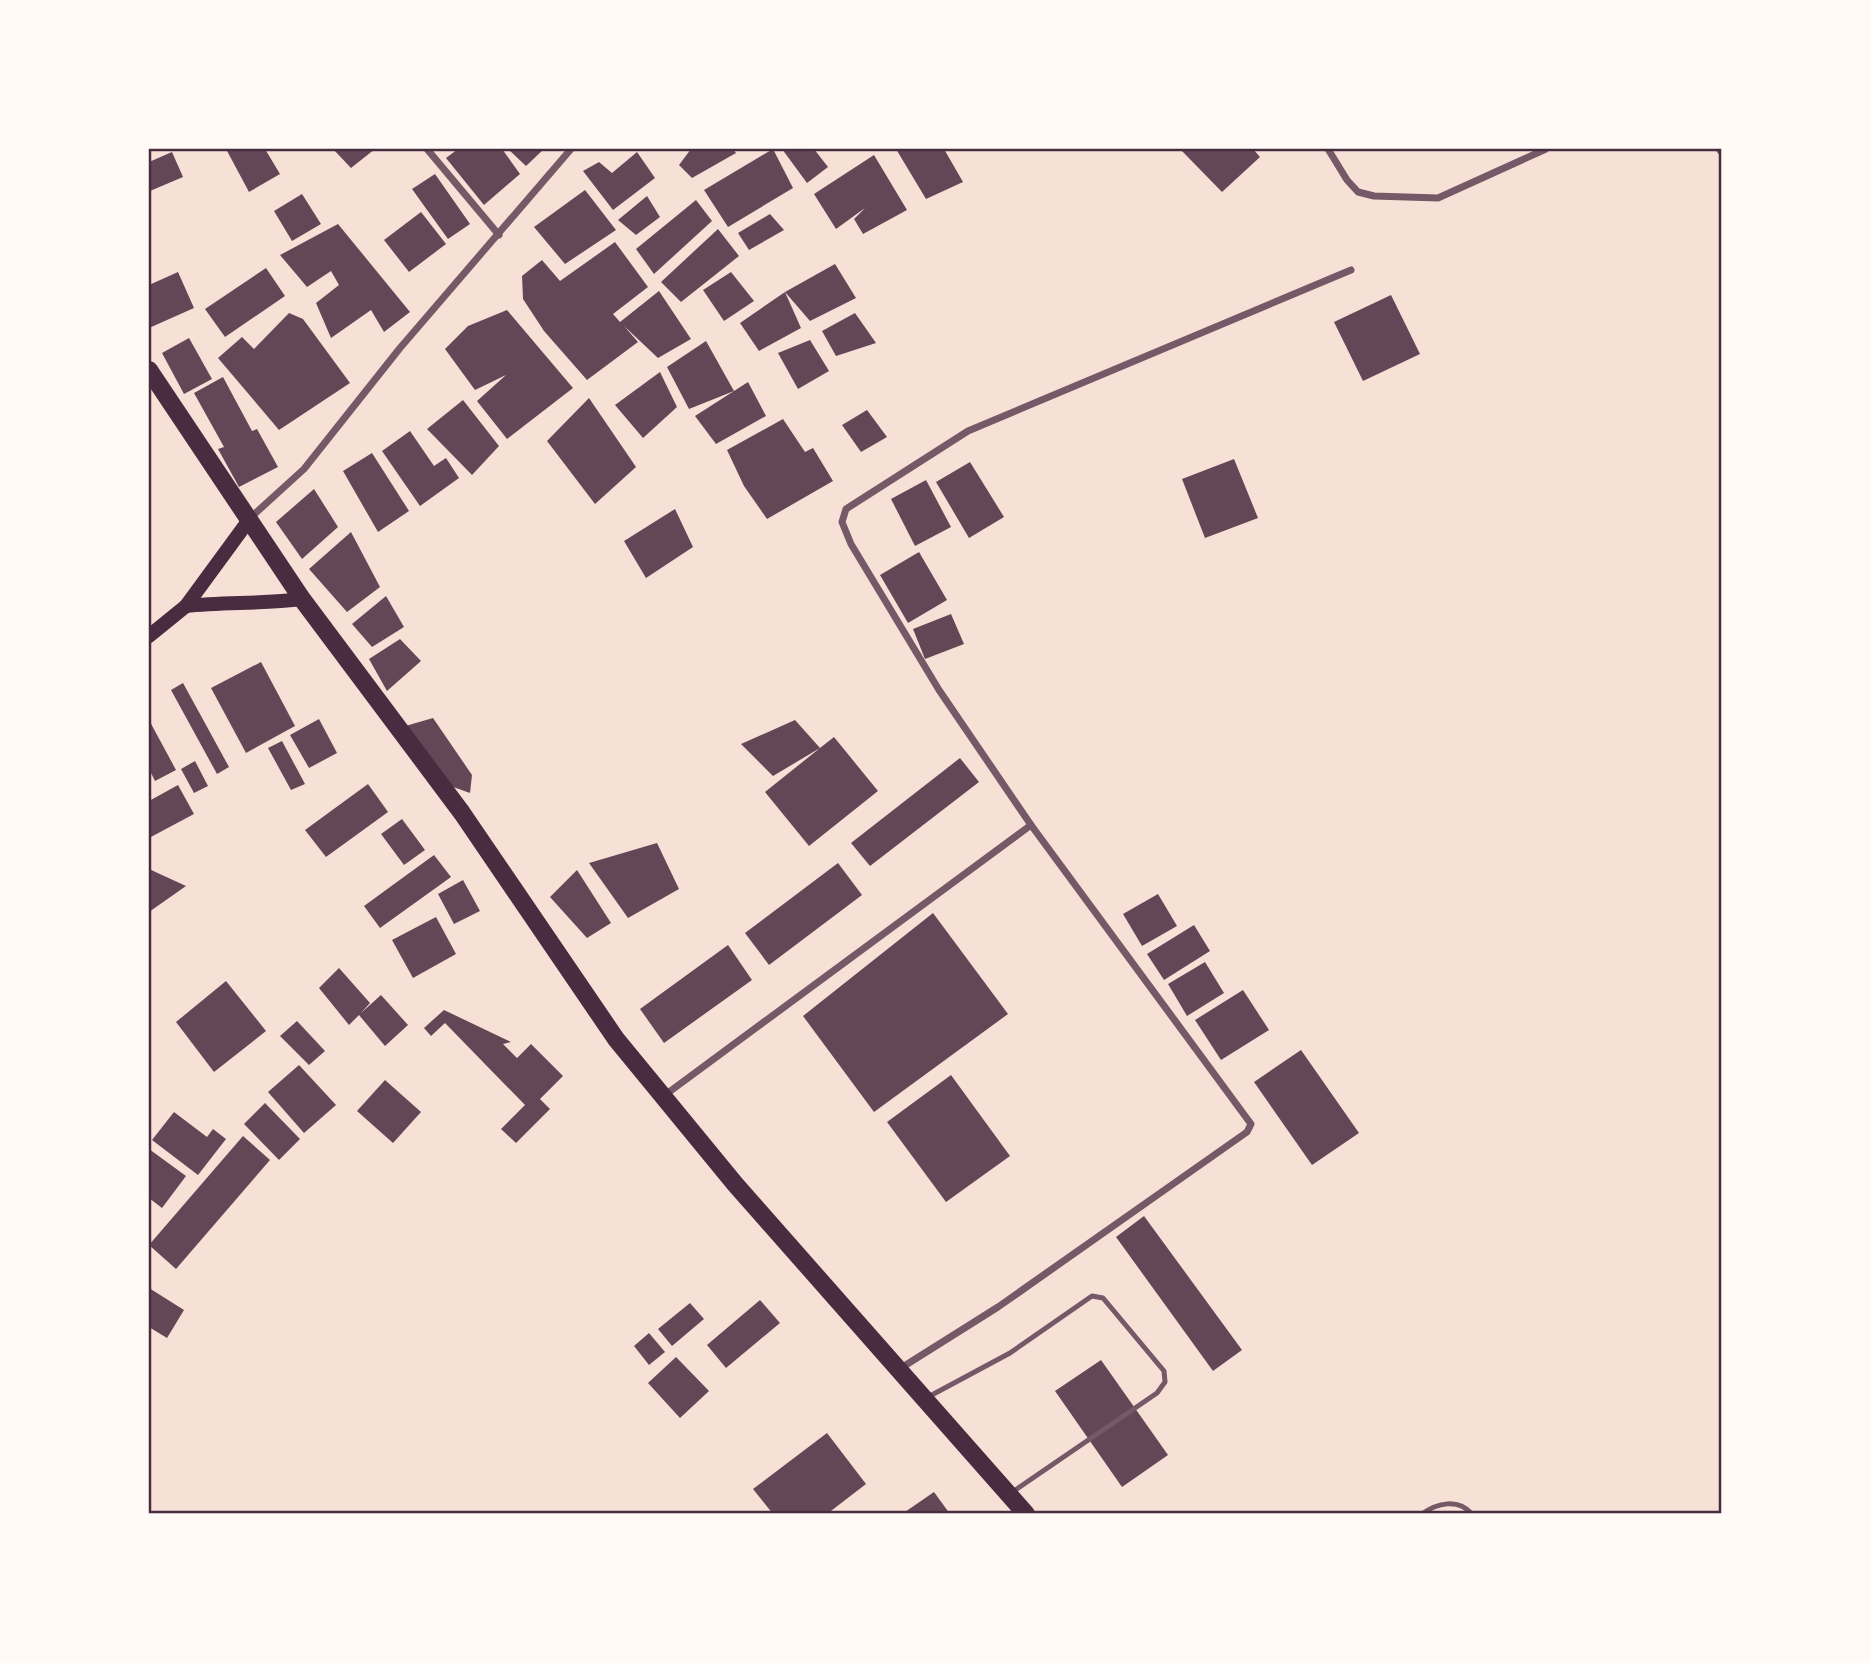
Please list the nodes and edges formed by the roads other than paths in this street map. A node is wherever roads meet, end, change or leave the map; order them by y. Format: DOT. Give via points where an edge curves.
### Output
graph roads {
  1 [pos="427,149"];
  2 [pos="571,149"];
  3 [pos="1328,149"];
  4 [pos="1546,149"];
  5 [pos="1719,149"];
  6 [pos="1722,153"];
  7 [pos="499,235"];
  8 [pos="1351,271"];
  9 [pos="149,370"];
  10 [pos="249,520"];
  11 [pos="302,599"];
  12 [pos="186,606"];
  13 [pos="149,636"];
  14 [pos="1031,825"];
  15 [pos="664,1097"];
  16 [pos="898,1370"];
  17 [pos="923,1399"];
  18 [pos="1009,1494"];
  19 [pos="1026,1514"];
  20 [pos="1422,1514"];
  21 [pos="1472,1514"];
  1 -- 7 [label="street"];
  2 -- 7 [label="street"];
  3 -- 4 [label="street" via="1358,192 1438,198"];
  5 -- 6 [label="street"];
  7 -- 10 [label="street" via="400,348 304,469"];
  8 -- 14 [label="street" via="968,431 846,509 842,522 852,544 939,690"];
  9 -- 10 [label="main road"];
  10 -- 11 [label="main road"];
  10 -- 12 [label="main road"];
  11 -- 12 [label="main road"];
  11 -- 15 [label="main road" via="461,813 616,1039"];
  12 -- 13 [label="main road"];
  14 -- 15 [label="street"];
  14 -- 16 [label="street" via="1251,1124 1247,1132 998,1307"];
  15 -- 16 [label="main road"];
  16 -- 17 [label="main road"];
  17 -- 18 [label="main road"];
  17 -- 18 [label="lane" via="1010,1353 1092,1296 1103,1298 1164,1371 1165,1382 1157,1393"];
  18 -- 19 [label="main road"];
  20 -- 21 [label="lane" via="1435,1504 1452,1503"];
}
